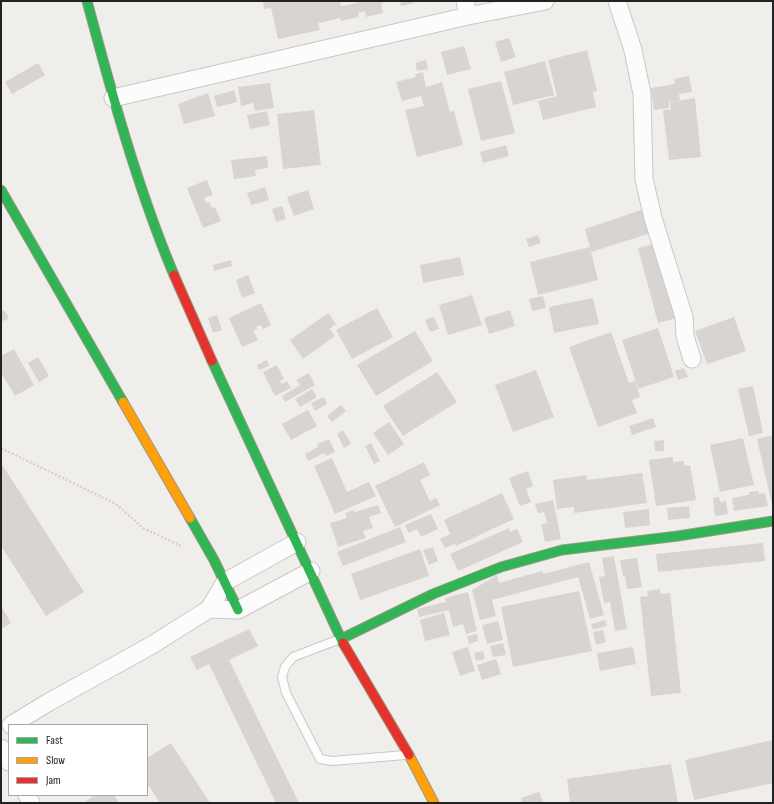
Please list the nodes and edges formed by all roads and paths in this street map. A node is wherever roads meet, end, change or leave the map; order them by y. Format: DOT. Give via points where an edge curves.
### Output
graph roads {
  1 [pos="87,1"];
  2 [pos="545,1"];
  3 [pos="617,1"];
  4 [pos="467,9"];
  5 [pos="113,98"];
  6 [pos="1,190"];
  7 [pos="692,359"];
  8 [pos="1,448"];
  9 [pos="773,521"];
  10 [pos="297,542"];
  11 [pos="182,546"];
  12 [pos="311,571"];
  13 [pos="225,582"];
  14 [pos="209,609"];
  15 [pos="238,610"];
  16 [pos="341,639"];
  17 [pos="13,724"];
  18 [pos="1,748"];
  19 [pos="409,755"];
  20 [pos="8,760"];
  21 [pos="434,803"];
  1 -- 5 [label="street"];
  2 -- 4 [label="street"];
  3 -- 7 [label="street" via="633,50 642,94 644,179 656,232 684,317 685,336"];
  4 -- 5 [label="street"];
  5 -- 10 [label="street" via="156,232 199,334"];
  6 -- 13 [label="street"];
  8 -- 11 [label="path" via="116,504 143,528"];
  9 -- 16 [label="street" via="562,550 488,572 433,594"];
  10 -- 12 [label="street"];
  10 -- 13 [label="street"];
  12 -- 15 [label="street"];
  12 -- 16 [label="street"];
  13 -- 14 [label="street"];
  13 -- 15 [label="street"];
  14 -- 15 [label="street"];
  14 -- 17 [label="street" via="152,645"];
  16 -- 19 [label="street"];
  16 -- 19 [label="lane" via="293,657 285,667 282,677 286,693 320,759 332,761"];
  18 -- 20 [label="street"];
  19 -- 21 [label="street"];
}
